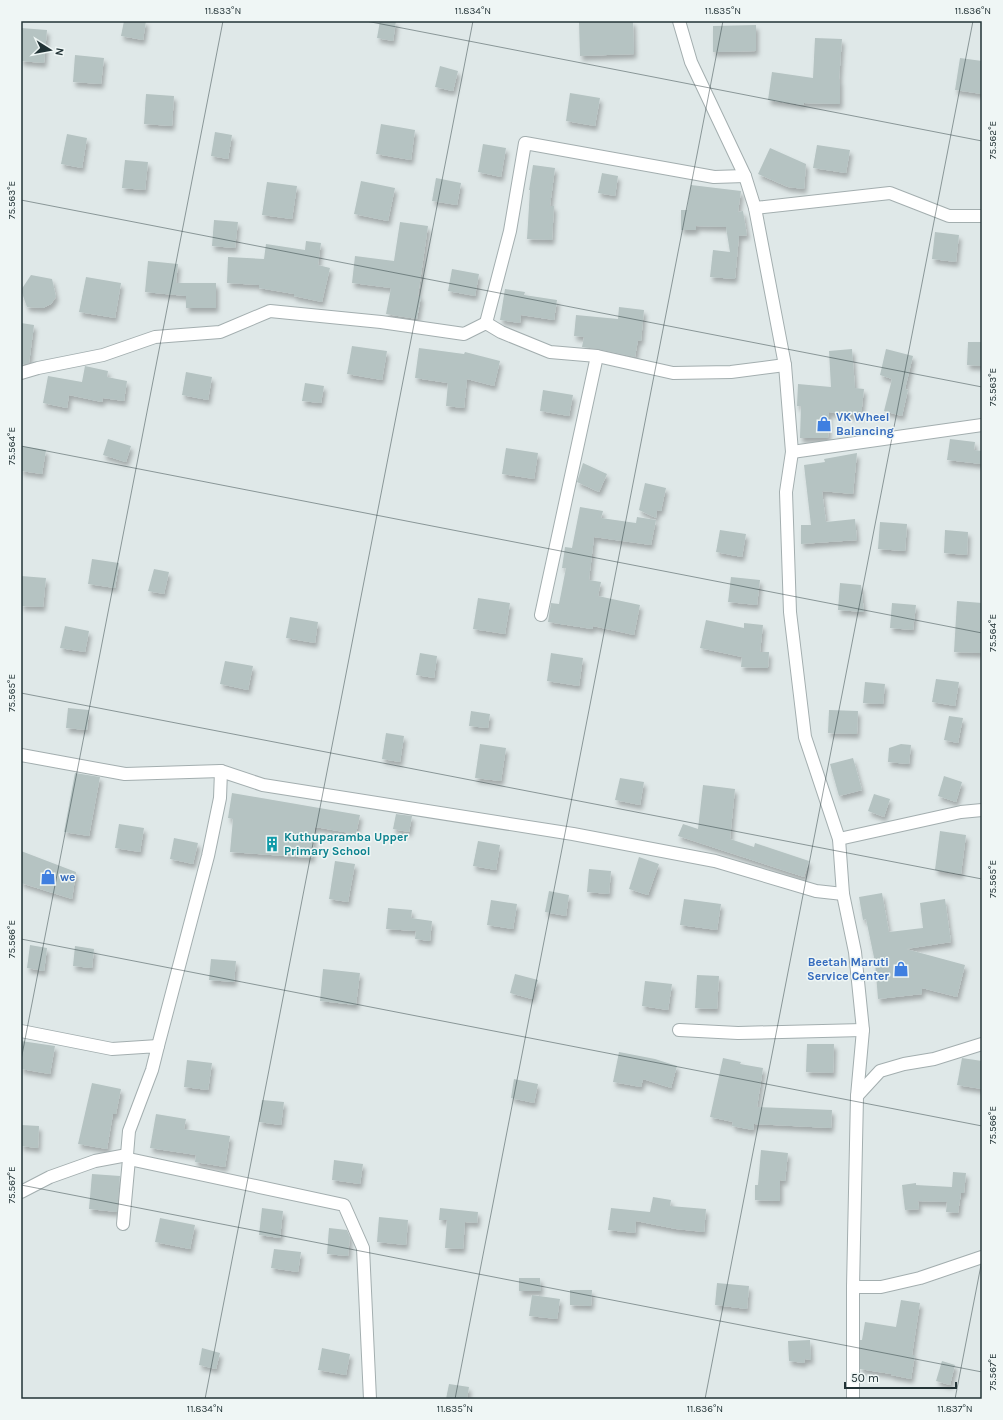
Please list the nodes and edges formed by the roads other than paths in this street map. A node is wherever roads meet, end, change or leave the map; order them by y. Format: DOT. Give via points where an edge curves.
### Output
graph roads {
  1 [pos="679,21"];
  2 [pos="744,176"];
  3 [pos="755,208"];
  4 [pos="982,216"];
  5 [pos="486,323"];
  6 [pos="597,356"];
  7 [pos="785,365"];
  8 [pos="21,373"];
  9 [pos="982,425"];
  10 [pos="792,452"];
  11 [pos="541,615"];
  12 [pos="21,755"];
  13 [pos="221,770"];
  14 [pos="982,810"];
  15 [pos="839,840"];
  16 [pos="843,894"];
  17 [pos="679,1030"];
  18 [pos="863,1030"];
  19 [pos="21,1031"];
  20 [pos="982,1044"];
  21 [pos="158,1046"];
  22 [pos="857,1096"];
  23 [pos="128,1157"];
  24 [pos="21,1192"];
  25 [pos="123,1224"];
  26 [pos="982,1257"];
  27 [pos="853,1287"];
  28 [pos="370,1399"];
  29 [pos="852,1399"];
  1 -- 2 [label="street" via="691,62"];
  2 -- 3 [label="street"];
  2 -- 5 [label="street" via="714,177 525,142 510,231"];
  3 -- 4 [label="street" via="890,193 949,216"];
  3 -- 7 [label="street"];
  5 -- 6 [label="street" via="501,332 550,352"];
  5 -- 8 [label="street" via="464,334 381,322 270,311 220,332 155,337 104,356"];
  6 -- 7 [label="street" via="673,373 731,372"];
  6 -- 11 [label="street"];
  7 -- 10 [label="street"];
  9 -- 10 [label="street"];
  10 -- 15 [label="street" via="786,492 790,604 803,721 805,737"];
  12 -- 13 [label="street" via="125,774"];
  13 -- 16 [label="street" via="263,785 573,834 714,861 816,891"];
  13 -- 21 [label="street" via="220,798 208,856"];
  14 -- 15 [label="street" via="961,812"];
  15 -- 16 [label="street"];
  16 -- 18 [label="street" via="855,952"];
  17 -- 18 [label="street" via="738,1033"];
  18 -- 22 [label="street"];
  19 -- 21 [label="street" via="112,1049"];
  20 -- 22 [label="street" via="880,1072"];
  21 -- 23 [label="street" via="152,1070 129,1131"];
  22 -- 27 [label="street"];
  23 -- 24 [label="street" via="95,1161 50,1177"];
  23 -- 25 [label="street"];
  23 -- 28 [label="street" via="344,1205 363,1248"];
  26 -- 27 [label="street" via="920,1278 881,1287"];
  27 -- 29 [label="street"];
}
